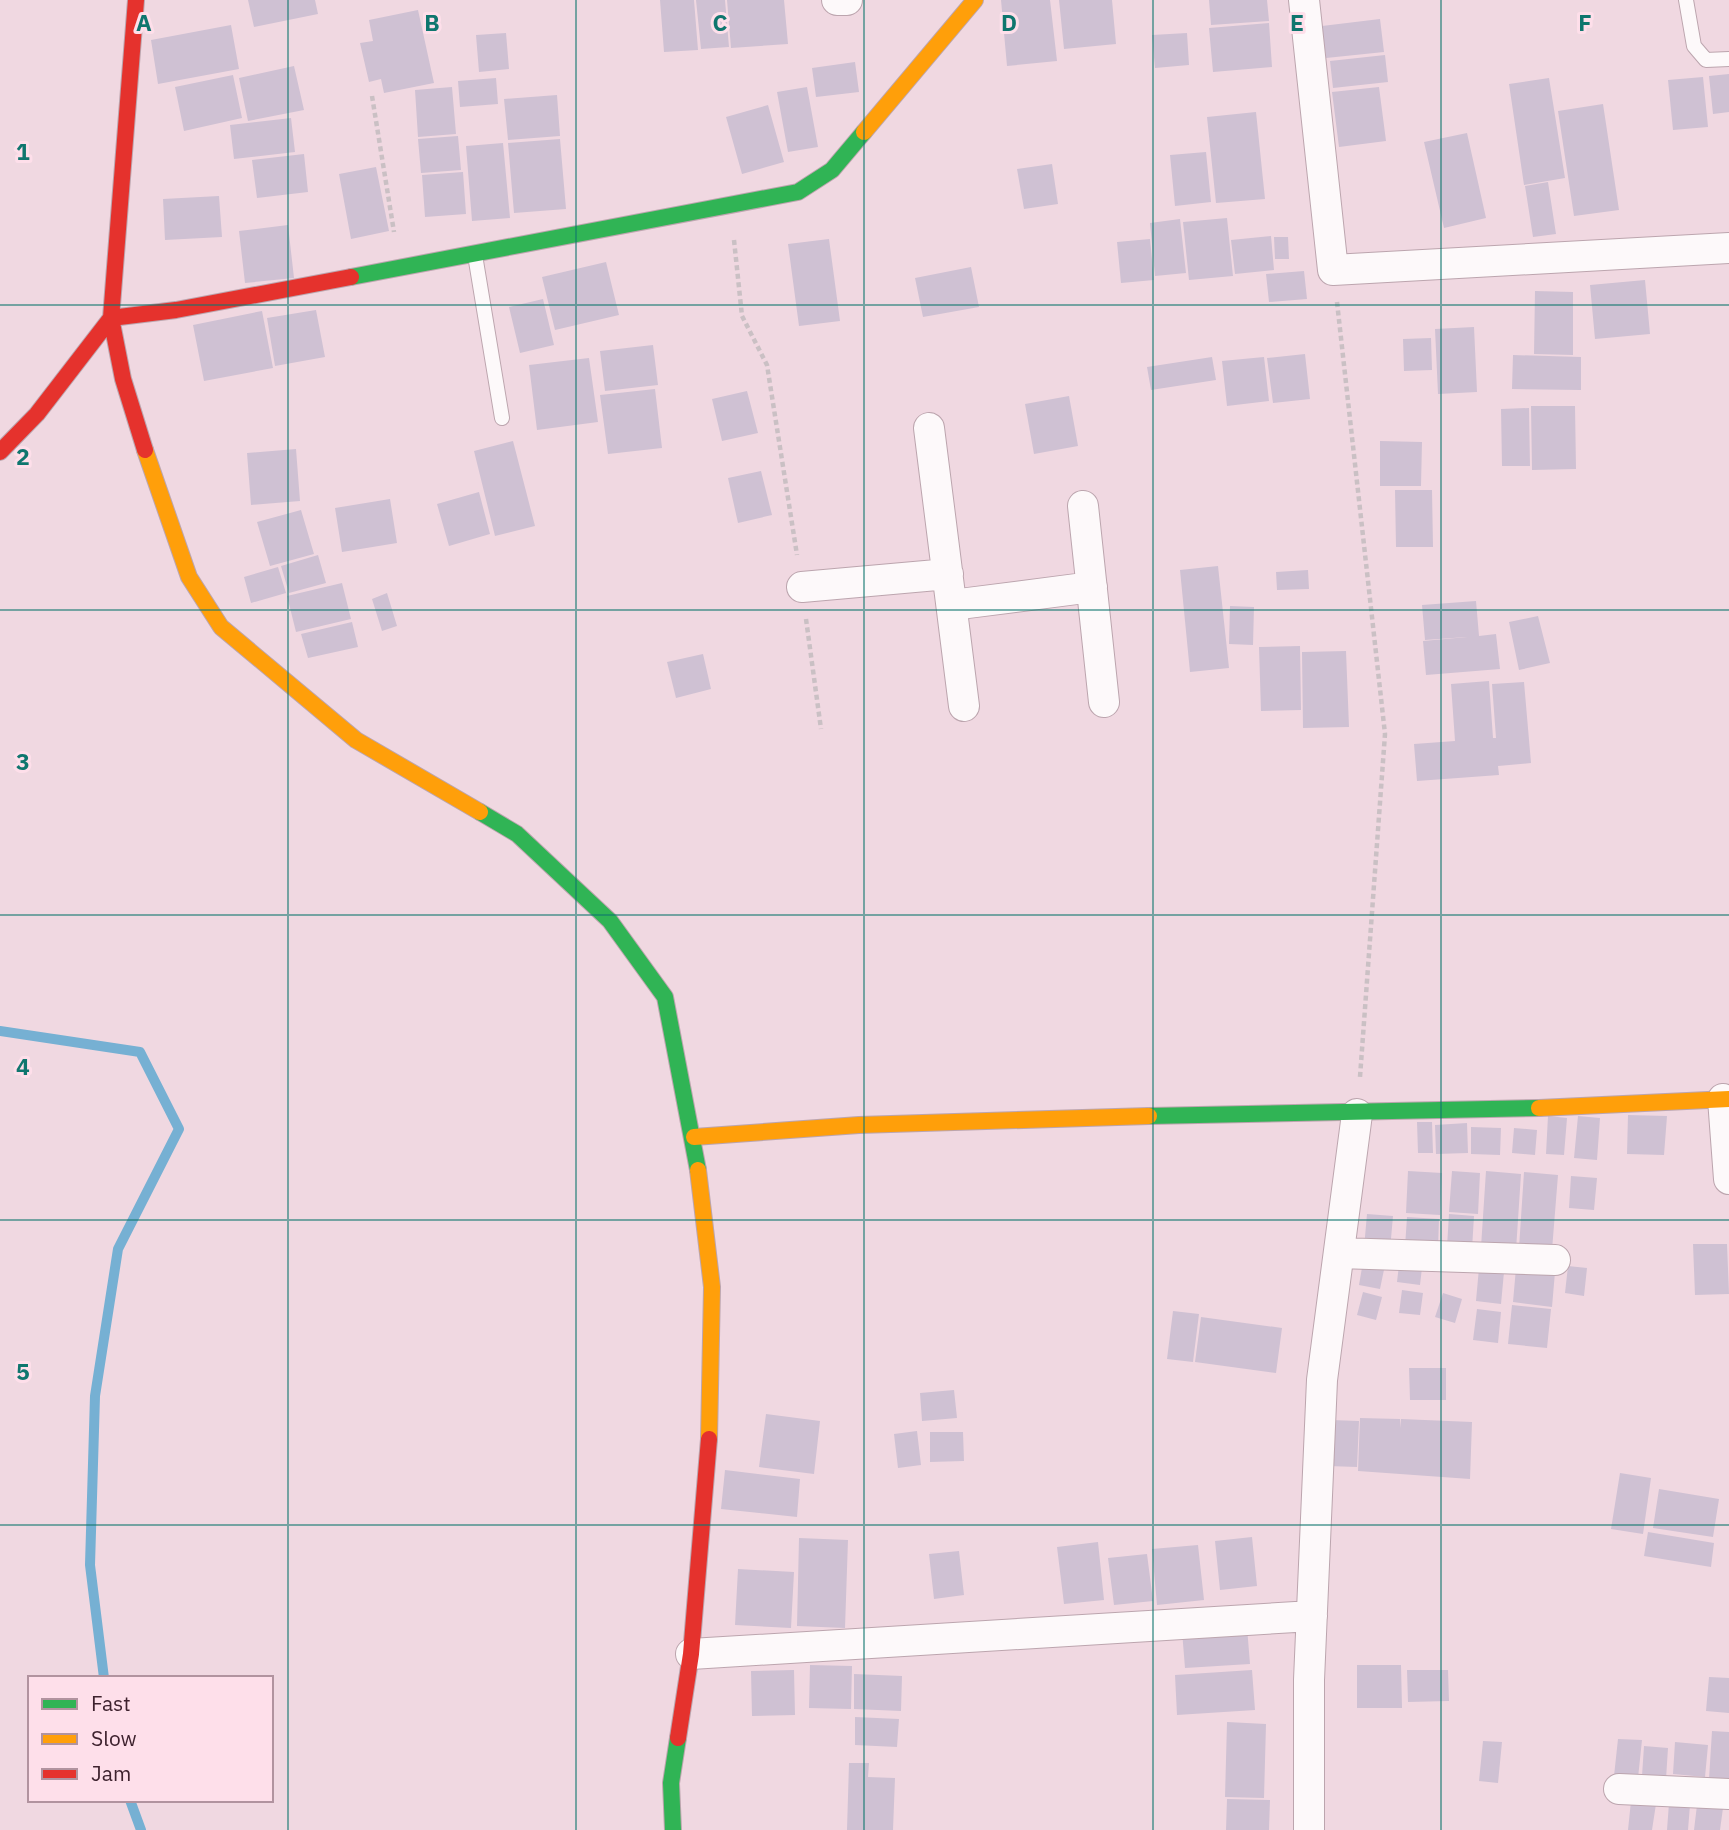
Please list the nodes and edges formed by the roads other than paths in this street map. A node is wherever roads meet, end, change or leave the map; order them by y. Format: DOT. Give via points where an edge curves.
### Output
graph roads {
  1 [pos="136,0"];
  2 [pos="837,0"];
  3 [pos="847,0"];
  4 [pos="975,0"];
  5 [pos="1304,0"];
  6 [pos="1686,0"];
  7 [pos="1729,59"];
  8 [pos="1729,248"];
  9 [pos="475,254"];
  10 [pos="111,318"];
  11 [pos="502,418"];
  12 [pos="929,428"];
  13 [pos="0,452"];
  14 [pos="1083,506"];
  15 [pos="948,574"];
  16 [pos="802,587"];
  17 [pos="1092,587"];
  18 [pos="952,606"];
  19 [pos="1104,702"];
  20 [pos="964,706"];
  21 [pos="1726,1099"];
  22 [pos="1357,1114"];
  23 [pos="694,1137"];
  24 [pos="1729,1179"];
  25 [pos="1339,1252"];
  26 [pos="1555,1261"];
  27 [pos="1312,1616"];
  28 [pos="691,1654"];
  29 [pos="1619,1789"];
  30 [pos="1729,1794"];
  31 [pos="673,1830"];
  32 [pos="1310,1830"];
  1 -- 10 [label="street"];
  2 -- 3 [label="street"];
  4 -- 9 [label="street" via="832,170 798,192"];
  5 -- 8 [label="street" via="1333,270"];
  6 -- 7 [label="lane" via="1695,52 1706,60"];
  9 -- 10 [label="street"];
  9 -- 11 [label="lane"];
  10 -- 13 [label="street" via="37,414"];
  10 -- 23 [label="street" via="140,436 189,577 221,626 356,740 517,834 610,921 665,998"];
  12 -- 15 [label="street"];
  14 -- 17 [label="street"];
  15 -- 16 [label="street"];
  15 -- 18 [label="street"];
  17 -- 18 [label="street"];
  17 -- 19 [label="street"];
  18 -- 20 [label="street"];
  21 -- 22 [label="street"];
  21 -- 24 [label="street"];
  22 -- 23 [label="street" via="962,1118"];
  22 -- 25 [label="street"];
  23 -- 28 [label="street" via="712,1287 709,1437"];
  25 -- 26 [label="street"];
  25 -- 27 [label="street" via="1322,1380"];
  27 -- 28 [label="street"];
  27 -- 32 [label="street"];
  28 -- 31 [label="street" via="671,1783"];
  29 -- 30 [label="street"];
}
